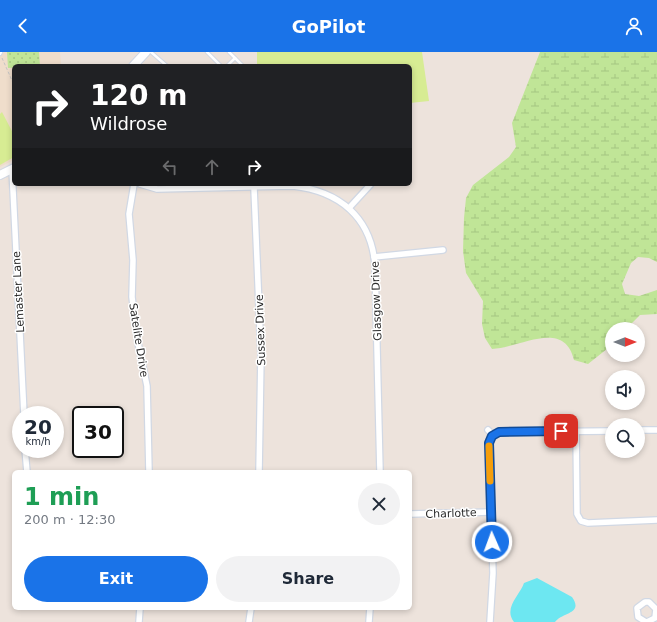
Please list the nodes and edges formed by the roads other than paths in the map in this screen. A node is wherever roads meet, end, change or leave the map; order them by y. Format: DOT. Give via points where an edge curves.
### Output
graph roads {
  1 [pos="146,52"];
  2 [pos="151,52"];
  3 [pos="207,52"];
  4 [pos="229,52"];
  5 [pos="235,58"];
  6 [pos="135,64"];
  7 [pos="165,64"];
  8 [pos="219,64"];
  9 [pos="229,64"];
  10 [pos="241,64"];
  11 [pos="12,169"];
  12 [pos="0,176"];
  13 [pos="14,186"];
  14 [pos="134,186"];
  15 [pos="147,186"];
  16 [pos="370,186"];
  17 [pos="254,188"];
  18 [pos="349,208"];
  19 [pos="443,250"];
  20 [pos="374,256"];
  21 [pos="24,406"];
  22 [pos="605,430"];
  23 [pos="645,430"];
  24 [pos="657,430"];
  25 [pos="576,431"];
  26 [pos="25,458"];
  27 [pos="26,470"];
  28 [pos="149,470"];
  29 [pos="259,470"];
  30 [pos="380,470"];
  31 [pos="491,512"];
  32 [pos="412,514"];
  33 [pos="657,520"];
  34 [pos="140,610"];
  35 [pos="251,610"];
  36 [pos="370,610"];
  37 [pos="657,614"];
  38 [pos="139,622"];
  39 [pos="249,622"];
  40 [pos="369,622"];
  41 [pos="490,622"];
  42 [pos="646,622"];
  1 -- 6 [label="street"];
  2 -- 7 [label="lane"];
  3 -- 8 [label="lane"];
  4 -- 5 [label="lane"];
  5 -- 9 [label="lane"];
  5 -- 10 [label="lane"];
  11 -- 12 [label="street"];
  13 -- 21 [label="street, Lemaster Lane"];
  14 -- 28 [label="street, Satelite Drive" via="129,214 133,260 132,297 147,386"];
  15 -- 17 [label="street, Glasgow Drive" via="157,189"];
  16 -- 18 [label="street"];
  17 -- 18 [label="street, Glasgow Drive" via="313,188 336,198"];
  17 -- 29 [label="street, Sussex Drive" via="261,355"];
  18 -- 20 [label="street, Glasgow Drive" via="369,235"];
  19 -- 20 [label="street"];
  20 -- 30 [label="street, Glasgow Drive"];
  22 -- 25 [label="street"];
  23 -- 24 [label="street"];
  25 -- 31 [label="street" via="491,432"];
  25 -- 33 [label="street" via="577,514 581,521 588,523"];
  26 -- 27 [label="street"];
  31 -- 32 [label="street, Charlotte"];
  31 -- 41 [label="street" via="493,573"];
  34 -- 38 [label="street"];
  35 -- 39 [label="street"];
  36 -- 40 [label="street"];
  37 -- 42 [label="street" via="655,618"];
  37 -- 42 [label="street" via="654,605 649,602 640,604 638,617"];
}
